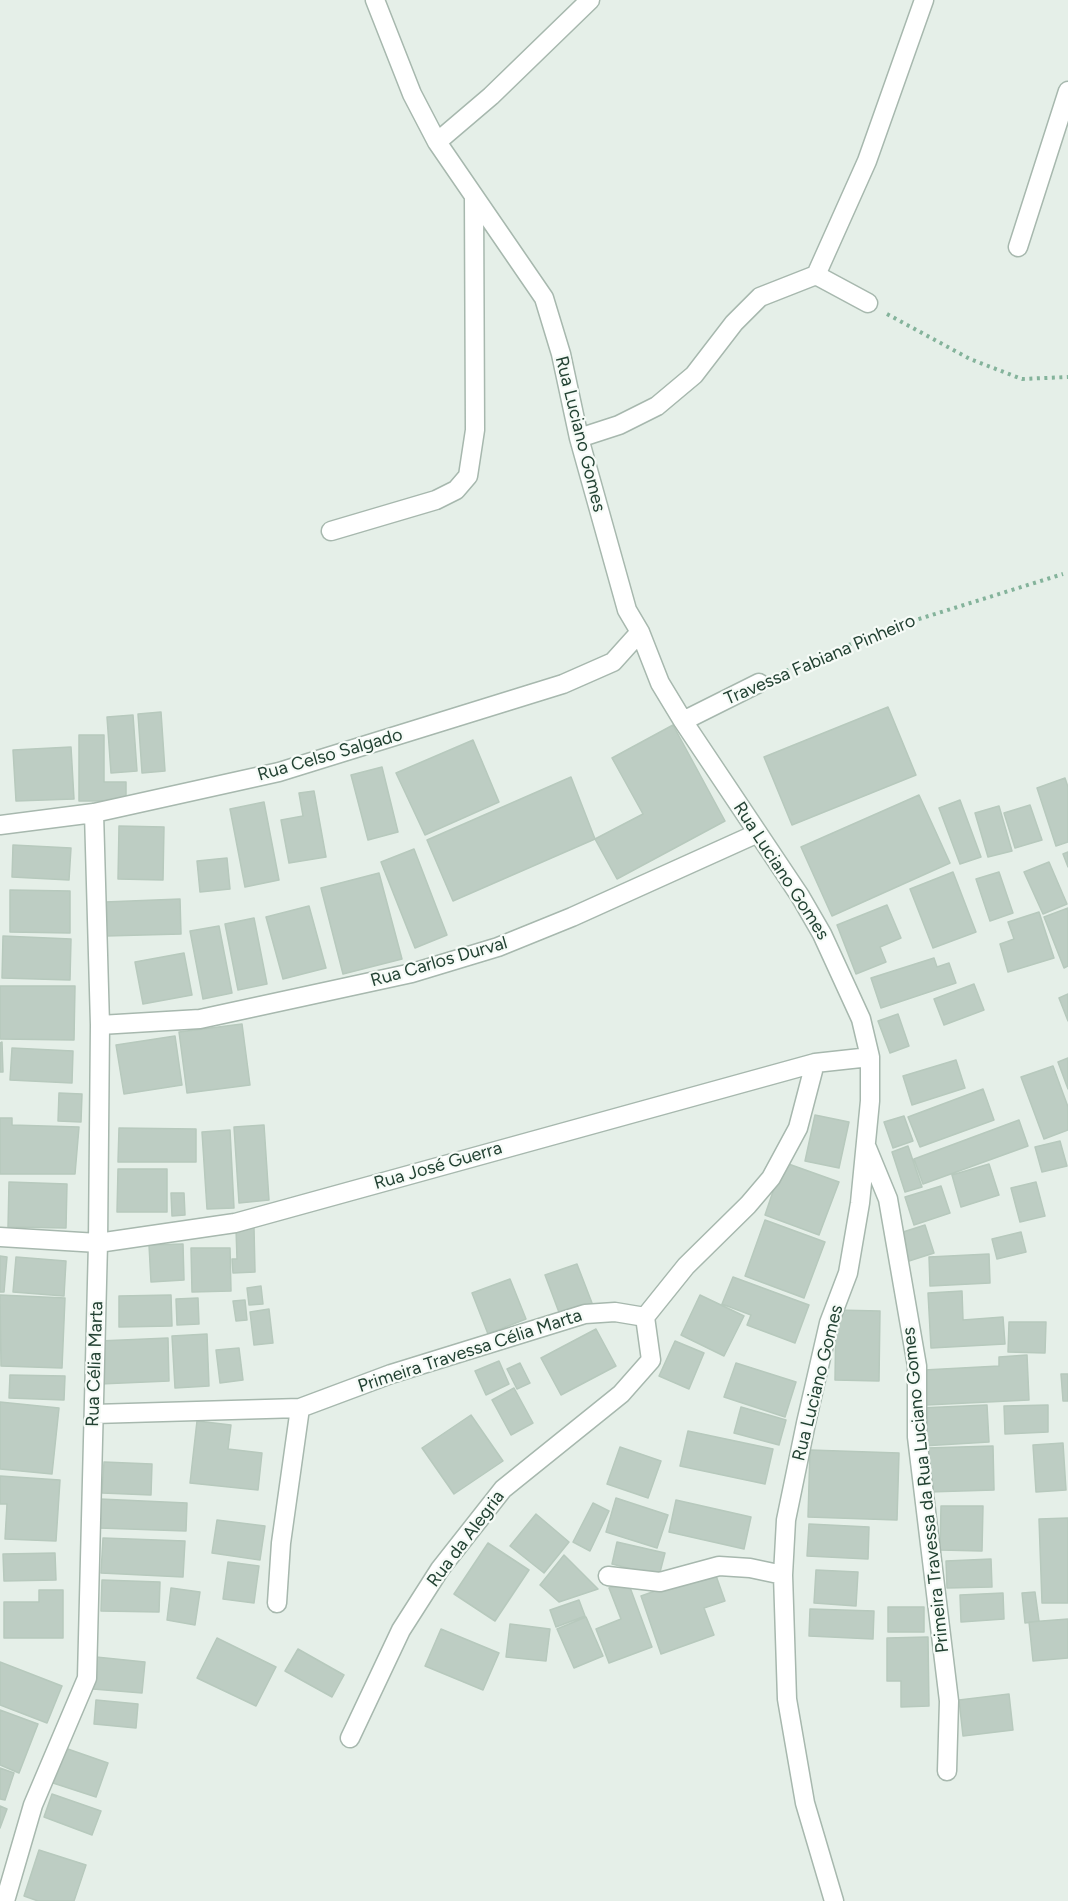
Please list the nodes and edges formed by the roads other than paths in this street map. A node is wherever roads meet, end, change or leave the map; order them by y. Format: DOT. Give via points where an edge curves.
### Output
graph roads {
  1 [pos="375,0"];
  2 [pos="590,0"];
  3 [pos="924,0"];
  4 [pos="1068,91"];
  5 [pos="436,142"];
  6 [pos="474,197"];
  7 [pos="1018,247"];
  8 [pos="816,275"];
  9 [pos="868,303"];
  10 [pos="579,438"];
  11 [pos="331,531"];
  12 [pos="640,632"];
  13 [pos="759,682"];
  14 [pos="683,721"];
  15 [pos="94,813"];
  16 [pos="0,825"];
  17 [pos="758,834"];
  18 [pos="100,1025"];
  19 [pos="870,1057"];
  20 [pos="815,1063"];
  21 [pos="865,1143"];
  22 [pos="0,1237"];
  23 [pos="98,1243"];
  24 [pos="645,1317"];
  25 [pos="300,1408"];
  26 [pos="94,1413"];
  27 [pos="783,1575"];
  28 [pos="608,1576"];
  29 [pos="277,1603"];
  30 [pos="350,1738"];
  31 [pos="946,1771"];
  32 [pos="5,1901"];
  33 [pos="834,1901"];
  1 -- 5 [label="street, Rua Luciano Gomes" via="412,94"];
  2 -- 5 [label="street" via="492,96"];
  3 -- 8 [label="street" via="867,161"];
  4 -- 7 [label="street"];
  5 -- 6 [label="street, Rua Luciano Gomes"];
  6 -- 10 [label="street, Rua Luciano Gomes" via="544,298"];
  6 -- 11 [label="street" via="475,430 468,476 456,490 436,500"];
  8 -- 9 [label="street"];
  8 -- 10 [label="street" via="760,297 693,375 657,406 619,425"];
  10 -- 12 [label="street, Rua Luciano Gomes" via="627,610"];
  12 -- 14 [label="street, Rua Luciano Gomes" via="660,683"];
  12 -- 15 [label="street, Rua Celso Salgado" via="613,662 563,684 279,772"];
  13 -- 14 [label="street, Travessa Fabiana Pinheiro"];
  14 -- 17 [label="street, Rua Luciano Gomes"];
  15 -- 16 [label="street, Rua Celso Salgado"];
  15 -- 18 [label="street, Rua Célia Marta"];
  17 -- 18 [label="street, Rua Carlos Durval" via="562,922 498,947 412,973 200,1019"];
  17 -- 19 [label="street, Rua Luciano Gomes" via="800,896 840,967 861,1019"];
  18 -- 23 [label="street, Rua Célia Marta"];
  19 -- 20 [label="street, Rua José Guerra"];
  19 -- 21 [label="street, Rua Luciano Gomes"];
  20 -- 23 [label="street, Rua José Guerra" via="236,1223"];
  20 -- 24 [label="street" via="798,1128 771,1178 686,1266"];
  21 -- 27 [label="street, Rua Luciano Gomes" via="848,1273 829,1323 786,1520"];
  21 -- 31 [label="street, Primeira Travessa da Rua Luciano Gomes" via="888,1199 917,1366 917,1437 949,1701"];
  22 -- 23 [label="street, Rua José Guerra"];
  23 -- 26 [label="street, Rua Célia Marta"];
  24 -- 25 [label="street, Primeira Travessa Célia Marta" via="615,1312 585,1314 392,1374"];
  24 -- 30 [label="street, Rua da Alegria" via="651,1360 621,1394 503,1489 440,1569 401,1630"];
  25 -- 26 [label="street, Primeira Travessa Célia Marta"];
  25 -- 29 [label="street" via="280,1543"];
  26 -- 32 [label="street, Rua Célia Marta" via="87,1677 33,1805"];
  27 -- 28 [label="street" via="719,1566 660,1582"];
  27 -- 33 [label="street, Rua Luciano Gomes" via="787,1699 806,1803"];
}
